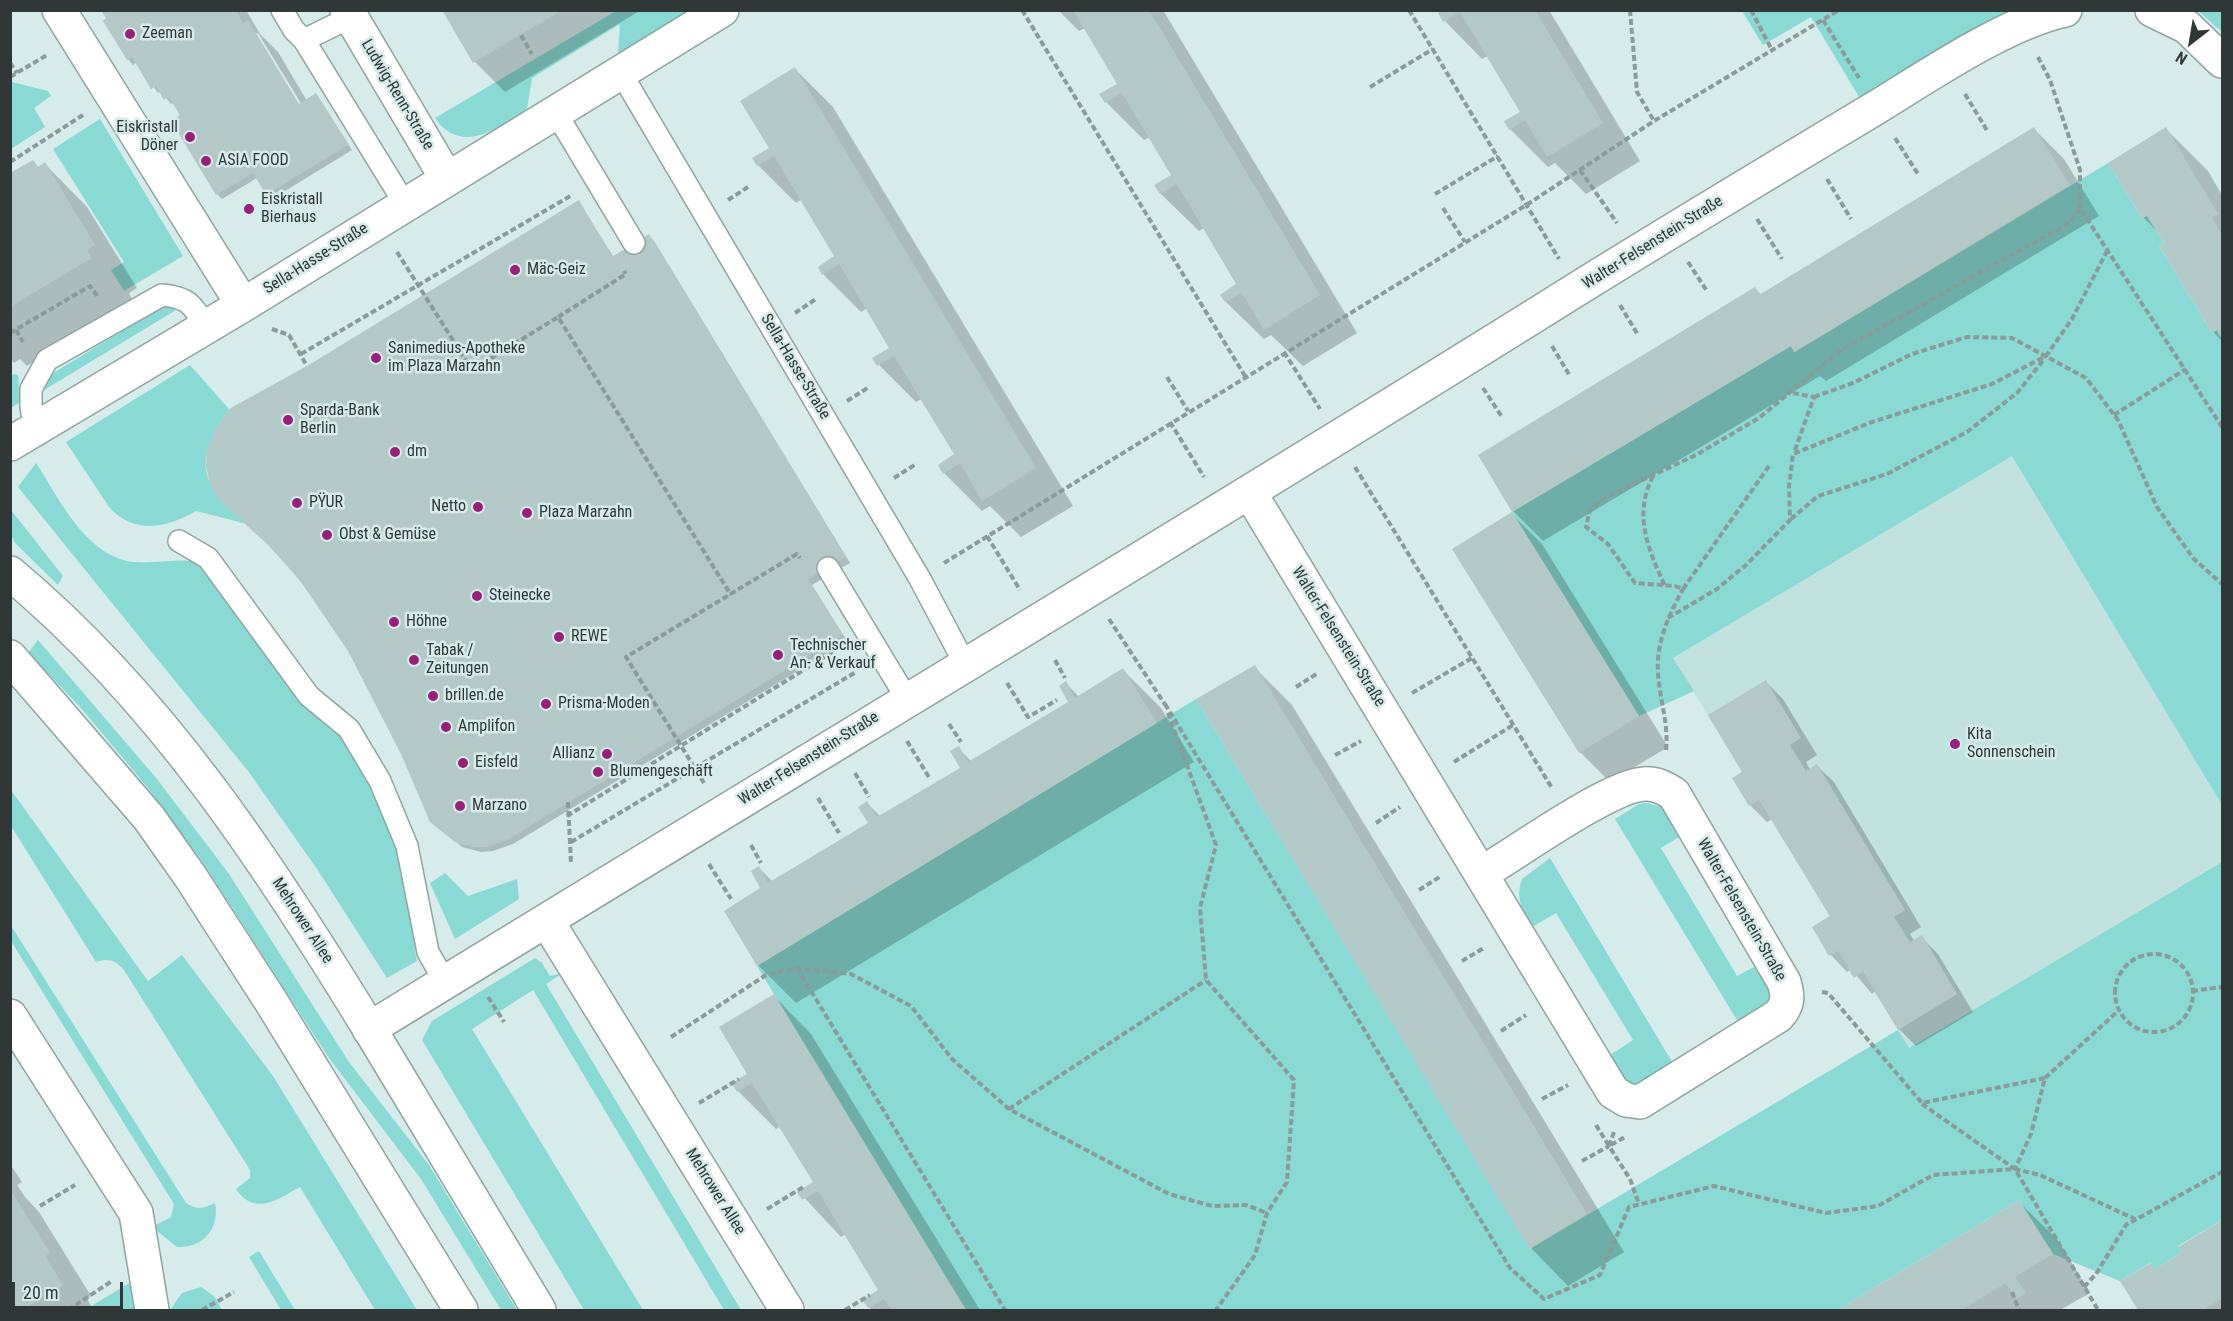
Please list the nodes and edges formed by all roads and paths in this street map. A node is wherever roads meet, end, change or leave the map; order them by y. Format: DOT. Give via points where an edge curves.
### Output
graph roads {
  1 [pos="59,10"];
  2 [pos="282,10"];
  3 [pos="722,10"];
  4 [pos="1022,10"];
  5 [pos="1409,10"];
  6 [pos="1630,10"];
  7 [pos="1751,10"];
  8 [pos="1839,10"];
  9 [pos="2066,10"];
  10 [pos="2152,10"];
  11 [pos="349,14"];
  12 [pos="1823,20"];
  13 [pos="2019,27"];
  14 [pos="520,35"];
  15 [pos="304,40"];
  16 [pos="1433,49"];
  17 [pos="1773,52"];
  18 [pos="532,54"];
  19 [pos="2223,61"];
  20 [pos="10,63"];
  21 [pos="1947,66"];
  22 [pos="621,73"];
  23 [pos="10,77"];
  24 [pos="1370,87"];
  25 [pos="112,96"];
  26 [pos="1876,107"];
  27 [pos="556,112"];
  28 [pos="1654,121"];
  29 [pos="1988,132"];
  30 [pos="1808,148"];
  31 [pos="1498,156"];
  32 [pos="10,162"];
  33 [pos="1580,170"];
  34 [pos="1918,174"];
  35 [pos="447,179"];
  36 [pos="1739,190"];
  37 [pos="576,193"];
  38 [pos="1435,194"];
  39 [pos="405,204"];
  40 [pos="1528,204"];
  41 [pos="1443,208"];
  42 [pos="2080,208"];
  43 [pos="1851,219"];
  44 [pos="1465,242"];
  45 [pos="634,243"];
  46 [pos="2108,249"];
  47 [pos="1637,251"];
  48 [pos="1782,260"];
  49 [pos="405,265"];
  50 [pos="626,274"];
  51 [pos="417,284"];
  52 [pos="1576,290"];
  53 [pos="103,304"];
  54 [pos="243,305"];
  55 [pos="558,317"];
  56 [pos="206,327"];
  57 [pos="16,330"];
  58 [pos="10,333"];
  59 [pos="22,340"];
  60 [pos="1284,352"];
  61 [pos="301,354"];
  62 [pos="2046,357"];
  63 [pos="306,366"];
  64 [pos="2186,369"];
  65 [pos="1245,375"];
  66 [pos="1167,377"];
  67 [pos="1792,393"];
  68 [pos="1814,397"];
  69 [pos="1188,411"];
  70 [pos="2114,415"];
  71 [pos="1170,422"];
  72 [pos="2223,427"];
  73 [pos="22,436"];
  74 [pos="1337,439"];
  75 [pos="1794,454"];
  76 [pos="1769,465"];
  77 [pos="1653,475"];
  78 [pos="1236,501"];
  79 [pos="1790,520"];
  80 [pos="987,536"];
  81 [pos="179,540"];
  82 [pos="967,547"];
  83 [pos="797,554"];
  84 [pos="828,568"];
  85 [pos="10,573"];
  86 [pos="2223,584"];
  87 [pos="1665,586"];
  88 [pos="1683,589"];
  89 [pos="730,595"];
  90 [pos="1108,617"];
  91 [pos="1668,618"];
  92 [pos="1038,620"];
  93 [pos="842,646"];
  94 [pos="10,657"];
  95 [pos="882,657"];
  96 [pos="976,657"];
  97 [pos="1472,658"];
  98 [pos="1055,660"];
  99 [pos="1065,678"];
  100 [pos="908,699"];
  101 [pos="1057,700"];
  102 [pos="1165,704"];
  103 [pos="1382,708"];
  104 [pos="949,724"];
  105 [pos="1513,725"];
  106 [pos="961,742"];
  107 [pos="681,746"];
  108 [pos="695,768"];
  109 [pos="1425,780"];
  110 [pos="1658,786"];
  111 [pos="568,802"];
  112 [pos="567,816"];
  113 [pos="1571,819"];
  114 [pos="691,832"];
  115 [pos="571,842"];
  116 [pos="751,845"];
  117 [pos="760,863"];
  118 [pos="572,872"];
  119 [pos="1482,873"];
  120 [pos="730,899"];
  121 [pos="547,921"];
  122 [pos="796,968"];
  123 [pos="1206,980"];
  124 [pos="445,982"];
  125 [pos="1784,982"];
  126 [pos="2223,987"];
  127 [pos="2192,991"];
  128 [pos="486,993"];
  129 [pos="2118,1011"];
  130 [pos="10,1016"];
  131 [pos="504,1022"];
  132 [pos="369,1029"];
  133 [pos="671,1037"];
  134 [pos="739,1078"];
  135 [pos="2045,1078"];
  136 [pos="1626,1101"];
  137 [pos="1922,1103"];
  138 [pos="1009,1109"];
  139 [pos="670,1120"];
  140 [pos="1609,1146"];
  141 [pos="1582,1161"];
  142 [pos="2015,1169"];
  143 [pos="2223,1172"];
  144 [pos="805,1186"];
  145 [pos="1639,1204"];
  146 [pos="1267,1213"];
  147 [pos="2135,1219"];
  148 [pos="737,1229"];
  149 [pos="2084,1287"];
  150 [pos="234,1292"];
  151 [pos="2012,1292"];
  152 [pos="870,1295"];
  153 [pos="76,1306"];
  154 [pos="1219,1306"];
  155 [pos="68,1311"];
  156 [pos="152,1311"];
  157 [pos="202,1311"];
  158 [pos="460,1311"];
  159 [pos="539,1311"];
  160 [pos="788,1311"];
  161 [pos="845,1311"];
  162 [pos="1005,1311"];
  163 [pos="1216,1311"];
  164 [pos="1222,1311"];
  165 [pos="2019,1311"];
  166 [pos="2098,1311"];
  1 -- 25 [label="street"];
  2 -- 15 [label="lane"];
  3 -- 22 [label="street, Sella-Hasse-Straße"];
  4 -- 65 [label="path"];
  5 -- 16 [label="path"];
  6 -- 28 [label="path" via="1636,92"];
  7 -- 17 [label="path"];
  8 -- 12 [label="path"];
  9 -- 13 [label="street, Walter-Felsenstein-Straße"];
  10 -- 19 [label="street" via="2187,27"];
  11 -- 15 [label="lane"];
  11 -- 35 [label="street, Ludwig-Renn-Straße"];
  12 -- 17 [label="path"];
  12 -- 26 [label="path"];
  13 -- 21 [label="street, Walter-Felsenstein-Straße"];
  13 -- 42 [label="path" via="2045,67 2080,170"];
  14 -- 18 [label="path"];
  15 -- 39 [label="lane"];
  16 -- 24 [label="path"];
  16 -- 31 [label="path"];
  17 -- 28 [label="path"];
  20 -- 23 [label="path" via="16,73"];
  21 -- 26 [label="street, Walter-Felsenstein-Straße"];
  21 -- 29 [label="path"];
  22 -- 27 [label="street, Sella-Hasse-Straße"];
  22 -- 96 [label="lane, Sella-Hasse-Straße" via="920,579"];
  25 -- 32 [label="path"];
  25 -- 54 [label="street"];
  26 -- 30 [label="street, Walter-Felsenstein-Straße"];
  26 -- 34 [label="path"];
  27 -- 35 [label="street, Sella-Hasse-Straße"];
  27 -- 45 [label="lane"];
  28 -- 33 [label="path"];
  30 -- 36 [label="street, Walter-Felsenstein-Straße"];
  30 -- 43 [label="path"];
  31 -- 38 [label="path"];
  31 -- 40 [label="path"];
  33 -- 40 [label="path"];
  33 -- 47 [label="path"];
  35 -- 39 [label="street, Sella-Hasse-Straße"];
  36 -- 47 [label="street, Walter-Felsenstein-Straße"];
  36 -- 48 [label="path"];
  37 -- 51 [label="path"];
  39 -- 54 [label="street, Sella-Hasse-Straße"];
  40 -- 44 [label="path"];
  40 -- 52 [label="path"];
  41 -- 44 [label="path"];
  42 -- 46 [label="path"];
  42 -- 67 [label="path" via="2071,222 1841,350"];
  44 -- 60 [label="path"];
  46 -- 62 [label="path" via="2072,319"];
  46 -- 64 [label="path"];
  47 -- 52 [label="street, Walter-Felsenstein-Straße"];
  49 -- 51 [label="path"];
  50 -- 55 [label="path"];
  51 -- 55 [label="path" via="472,370"];
  51 -- 61 [label="path"];
  52 -- 74 [label="street, Walter-Felsenstein-Straße"];
  53 -- 57 [label="path" via="90,286"];
  54 -- 56 [label="street, Sella-Hasse-Straße"];
  54 -- 61 [label="path" via="254,322 289,335"];
  55 -- 89 [label="path"];
  56 -- 73 [label="street, Sella-Hasse-Straße"];
  56 -- 73 [label="lane" via="189,302 162,295 47,360 31,389 31,407"];
  57 -- 58 [label="path"];
  57 -- 59 [label="path"];
  60 -- 65 [label="path"];
  60 -- 74 [label="path"];
  61 -- 63 [label="path"];
  62 -- 68 [label="path" via="2012,338 1967,337 1912,354"];
  62 -- 70 [label="path" via="2086,378"];
  62 -- 75 [label="path" via="1992,384 1872,422"];
  62 -- 79 [label="path" via="2017,393 1967,432 1887,474 1818,496"];
  64 -- 70 [label="path"];
  64 -- 72 [label="path"];
  65 -- 69 [label="path"];
  66 -- 69 [label="path"];
  67 -- 68 [label="path"];
  67 -- 77 [label="path" via="1696,456"];
  68 -- 75 [label="path"];
  69 -- 71 [label="path"];
  70 -- 86 [label="path" via="2157,507 2193,558"];
  71 -- 78 [label="path"];
  71 -- 80 [label="path"];
  74 -- 78 [label="street, Walter-Felsenstein-Straße"];
  74 -- 97 [label="path"];
  75 -- 79 [label="path" via="1789,486"];
  76 -- 88 [label="path"];
  77 -- 87 [label="path" via="1643,499 1642,527"];
  77 -- 87 [label="path" via="1606,497 1590,510 1586,527 1608,544 1635,582"];
  78 -- 92 [label="street, Walter-Felsenstein-Straße"];
  78 -- 103 [label="street, Walter-Felsenstein-Straße"];
  79 -- 91 [label="path" via="1746,565"];
  80 -- 82 [label="path"];
  80 -- 92 [label="path"];
  81 -- 124 [label="lane" via="208,558 309,696 349,729 380,781 407,846 428,952"];
  83 -- 89 [label="path"];
  84 -- 95 [label="lane"];
  85 -- 132 [label="street, Mehrower Allee" via="53,608 107,664 215,795 265,864"];
  87 -- 88 [label="path"];
  88 -- 91 [label="path"];
  89 -- 107 [label="path" via="626,657"];
  90 -- 102 [label="path"];
  91 -- 110 [label="path" via="1660,644 1658,672 1666,738"];
  92 -- 96 [label="street, Walter-Felsenstein-Straße"];
  93 -- 107 [label="path"];
  94 -- 158 [label="street" via="149,818 190,876"];
  95 -- 100 [label="lane"];
  95 -- 108 [label="path"];
  96 -- 100 [label="street, Walter-Felsenstein-Straße"];
  96 -- 101 [label="path" via="1029,717"];
  97 -- 103 [label="path"];
  97 -- 105 [label="path"];
  98 -- 99 [label="path"];
  100 -- 114 [label="street, Walter-Felsenstein-Straße"];
  102 -- 123 [label="path" via="1216,844 1200,908"];
  102 -- 145 [label="path" via="1510,1268 1544,1299 1600,1275 1629,1207"];
  103 -- 109 [label="street, Walter-Felsenstein-Straße"];
  104 -- 106 [label="path"];
  105 -- 109 [label="path"];
  105 -- 113 [label="path"];
  107 -- 108 [label="path"];
  107 -- 112 [label="path"];
  108 -- 115 [label="path"];
  109 -- 119 [label="street, Walter-Felsenstein-Straße"];
  110 -- 113 [label="street" via="1644,784 1617,790"];
  110 -- 125 [label="street, Walter-Felsenstein-Straße" via="1674,794"];
  111 -- 112 [label="path"];
  112 -- 115 [label="path"];
  113 -- 119 [label="street"];
  114 -- 120 [label="path"];
  114 -- 121 [label="street, Walter-Felsenstein-Straße"];
  115 -- 118 [label="path"];
  116 -- 117 [label="path"];
  119 -- 136 [label="street, Walter-Felsenstein-Straße" via="1613,1092"];
  121 -- 124 [label="street, Walter-Felsenstein-Straße"];
  121 -- 139 [label="street, Mehrower Allee"];
  122 -- 133 [label="path" via="766,975"];
  122 -- 138 [label="path" via="851,974 911,1006 952,1059"];
  122 -- 162 [label="path"];
  123 -- 138 [label="path"];
  123 -- 146 [label="path" via="1293,1080 1287,1182"];
  124 -- 132 [label="street, Walter-Felsenstein-Straße"];
  125 -- 136 [label="street, Walter-Felsenstein-Straße" via="1788,998 1778,1016 1640,1102"];
  125 -- 137 [label="path" via="1828,993"];
  126 -- 127 [label="path"];
  127 -- 129 [label="path" via="2189,1013 2164,1032 2133,1027"];
  127 -- 129 [label="path" via="2193,983 2175,958 2144,953 2119,971 2114,1002"];
  128 -- 131 [label="path"];
  129 -- 135 [label="path"];
  130 -- 156 [label="street" via="136,1213"];
  132 -- 159 [label="street, Mehrower Allee"];
  134 -- 139 [label="path"];
  135 -- 137 [label="path"];
  135 -- 142 [label="path" via="2031,1134"];
  136 -- 140 [label="path"];
  137 -- 142 [label="path"];
  138 -- 146 [label="path" via="1169,1194 1212,1206 1246,1205"];
  139 -- 148 [label="street, Mehrower Allee"];
  140 -- 141 [label="path"];
  140 -- 145 [label="path" via="1630,1179"];
  142 -- 145 [label="path" via="1933,1175 1878,1206 1826,1213 1714,1186"];
  142 -- 147 [label="path" via="2040,1175"];
  142 -- 149 [label="path"];
  143 -- 147 [label="path"];
  144 -- 148 [label="path"];
  146 -- 154 [label="path" via="1255,1255"];
  147 -- 149 [label="path" via="2126,1225"];
  148 -- 160 [label="street, Mehrower Allee"];
  149 -- 166 [label="path"];
  150 -- 157 [label="path"];
  151 -- 165 [label="path"];
  152 -- 161 [label="path"];
  153 -- 155 [label="path"];
  154 -- 163 [label="path"];
  154 -- 164 [label="path"];
}
